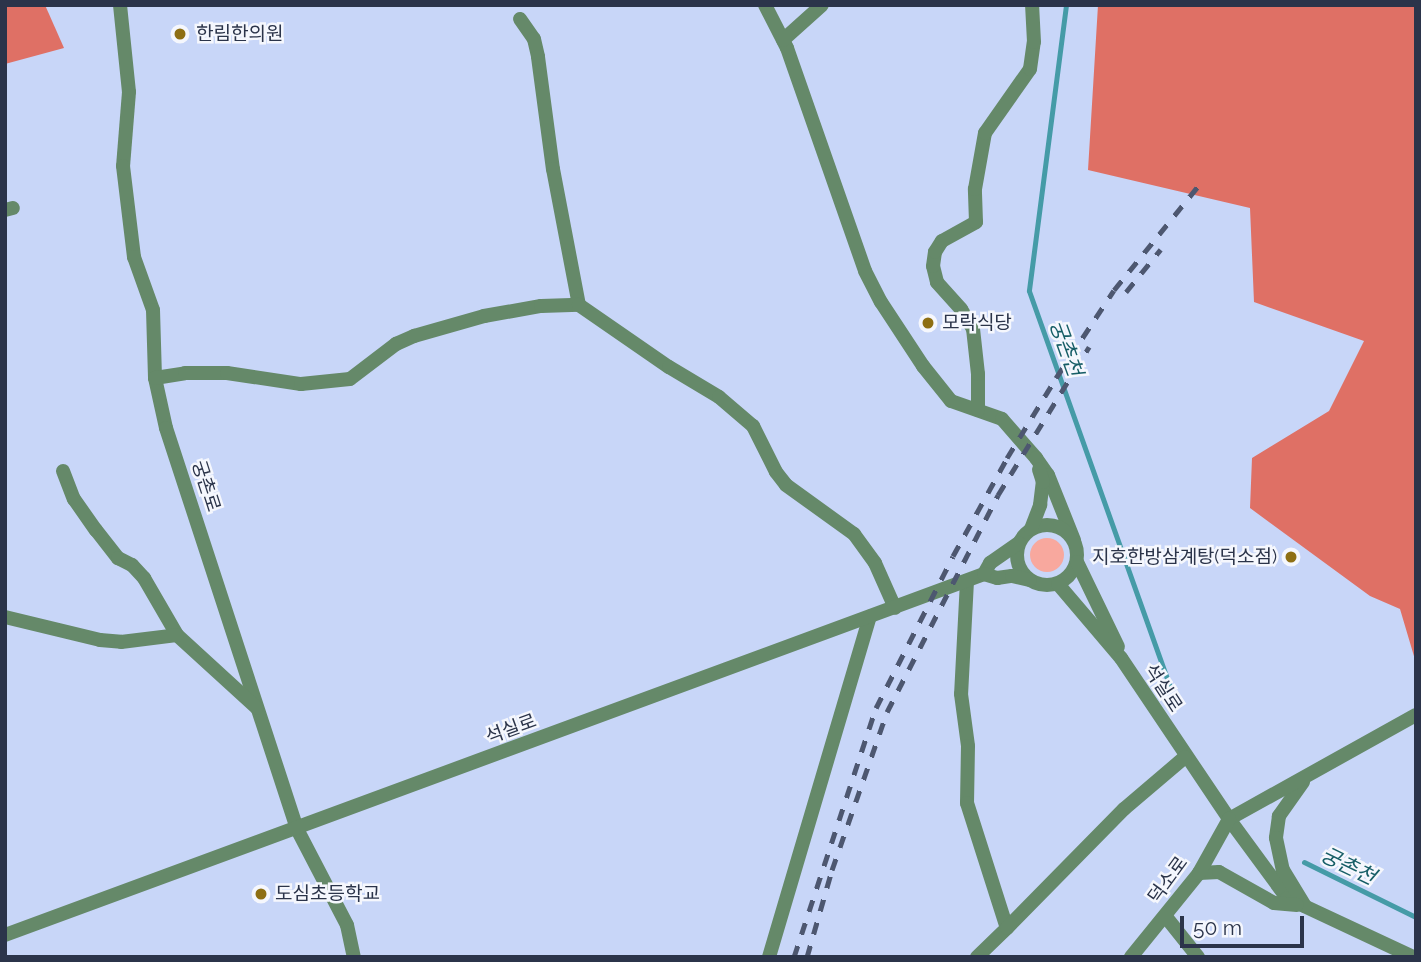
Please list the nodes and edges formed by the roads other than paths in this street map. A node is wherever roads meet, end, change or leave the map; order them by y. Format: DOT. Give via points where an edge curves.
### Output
graph roads {
  1 [pos="120,5"];
  2 [pos="765,5"];
  3 [pos="822,5"];
  4 [pos="1032,5"];
  5 [pos="520,19"];
  6 [pos="783,40"];
  7 [pos="579,305"];
  8 [pos="155,378"];
  9 [pos="978,410"];
  10 [pos="1036,458"];
  11 [pos="64,471"];
  12 [pos="1031,529"];
  13 [pos="1074,540"];
  14 [pos="1019,542"];
  15 [pos="1077,562"];
  16 [pos="984,574"];
  17 [pos="1030,580"];
  18 [pos="967,581"];
  19 [pos="1058,584"];
  20 [pos="895,608"];
  21 [pos="5,617"];
  22 [pos="870,617"];
  23 [pos="177,635"];
  24 [pos="1121,659"];
  25 [pos="258,709"];
  26 [pos="1416,715"];
  27 [pos="1185,757"];
  28 [pos="1311,773"];
  29 [pos="1229,819"];
  30 [pos="296,829"];
  31 [pos="1199,873"];
  32 [pos="1305,906"];
  33 [pos="1166,917"];
  34 [pos="1007,928"];
  35 [pos="5,935"];
  36 [pos="354,957"];
  37 [pos="769,957"];
  38 [pos="977,957"];
  39 [pos="1131,957"];
  40 [pos="1198,957"];
  41 [pos="1413,957"];
  1 -- 8 [label="street, 궁촌로" via="129,92 123,166 134,257 153,310"];
  2 -- 6 [label="street"];
  3 -- 6 [label="street"];
  4 -- 9 [label="street" via="1030,69 985,133 975,188 976,222 942,241 933,266 937,282 972,329"];
  5 -- 7 [label="street" via="534,38 538,57"];
  6 -- 9 [label="street" via="865,271 881,302 951,401"];
  7 -- 8 [label="street" via="484,316 414,336 350,379 301,384 227,373"];
  7 -- 20 [label="street" via="719,397 753,426 786,485 854,534 875,563"];
  8 -- 25 [label="street, 궁촌로" via="166,428"];
  9 -- 10 [label="street" via="1002,419"];
  10 -- 12 [label="street" via="1043,482"];
  10 -- 13 [label="street" via="1048,475"];
  11 -- 23 [label="street" via="74,499 118,558 144,578"];
  12 -- 13 [label="street" via="1060,527"];
  12 -- 14 [label="street"];
  13 -- 15 [label="street"];
  14 -- 16 [label="street" via="990,563"];
  14 -- 17 [label="street" via="1018,563"];
  15 -- 19 [label="street" via="1067,579"];
  15 -- 24 [label="street"];
  16 -- 17 [label="street, 석실로"];
  16 -- 18 [label="street, 석실로"];
  17 -- 19 [label="street, 석실로"];
  18 -- 20 [label="street, 석실로"];
  18 -- 34 [label="street" via="961,694 968,746 967,803"];
  19 -- 24 [label="street, 석실로"];
  20 -- 22 [label="street, 석실로"];
  21 -- 23 [label="street" via="100,640"];
  22 -- 30 [label="street, 석실로"];
  22 -- 37 [label="street"];
  23 -- 25 [label="street"];
  24 -- 27 [label="street, 석실로"];
  25 -- 30 [label="street, 궁촌로"];
  26 -- 28 [label="street"];
  27 -- 29 [label="street, 석실로"];
  27 -- 34 [label="street" via="1124,809"];
  28 -- 29 [label="street"];
  28 -- 32 [label="street" via="1279,816 1276,838 1283,870"];
  29 -- 31 [label="street, 덕소로"];
  29 -- 32 [label="street, 석실로" via="1287,898"];
  30 -- 35 [label="street, 석실로"];
  30 -- 36 [label="street, 궁촌로" via="347,925"];
  31 -- 32 [label="street" via="1219,872 1274,903"];
  31 -- 33 [label="street, 덕소로"];
  32 -- 41 [label="street"];
  33 -- 39 [label="street, 덕소로"];
  33 -- 40 [label="street"];
  34 -- 38 [label="street"];
}
